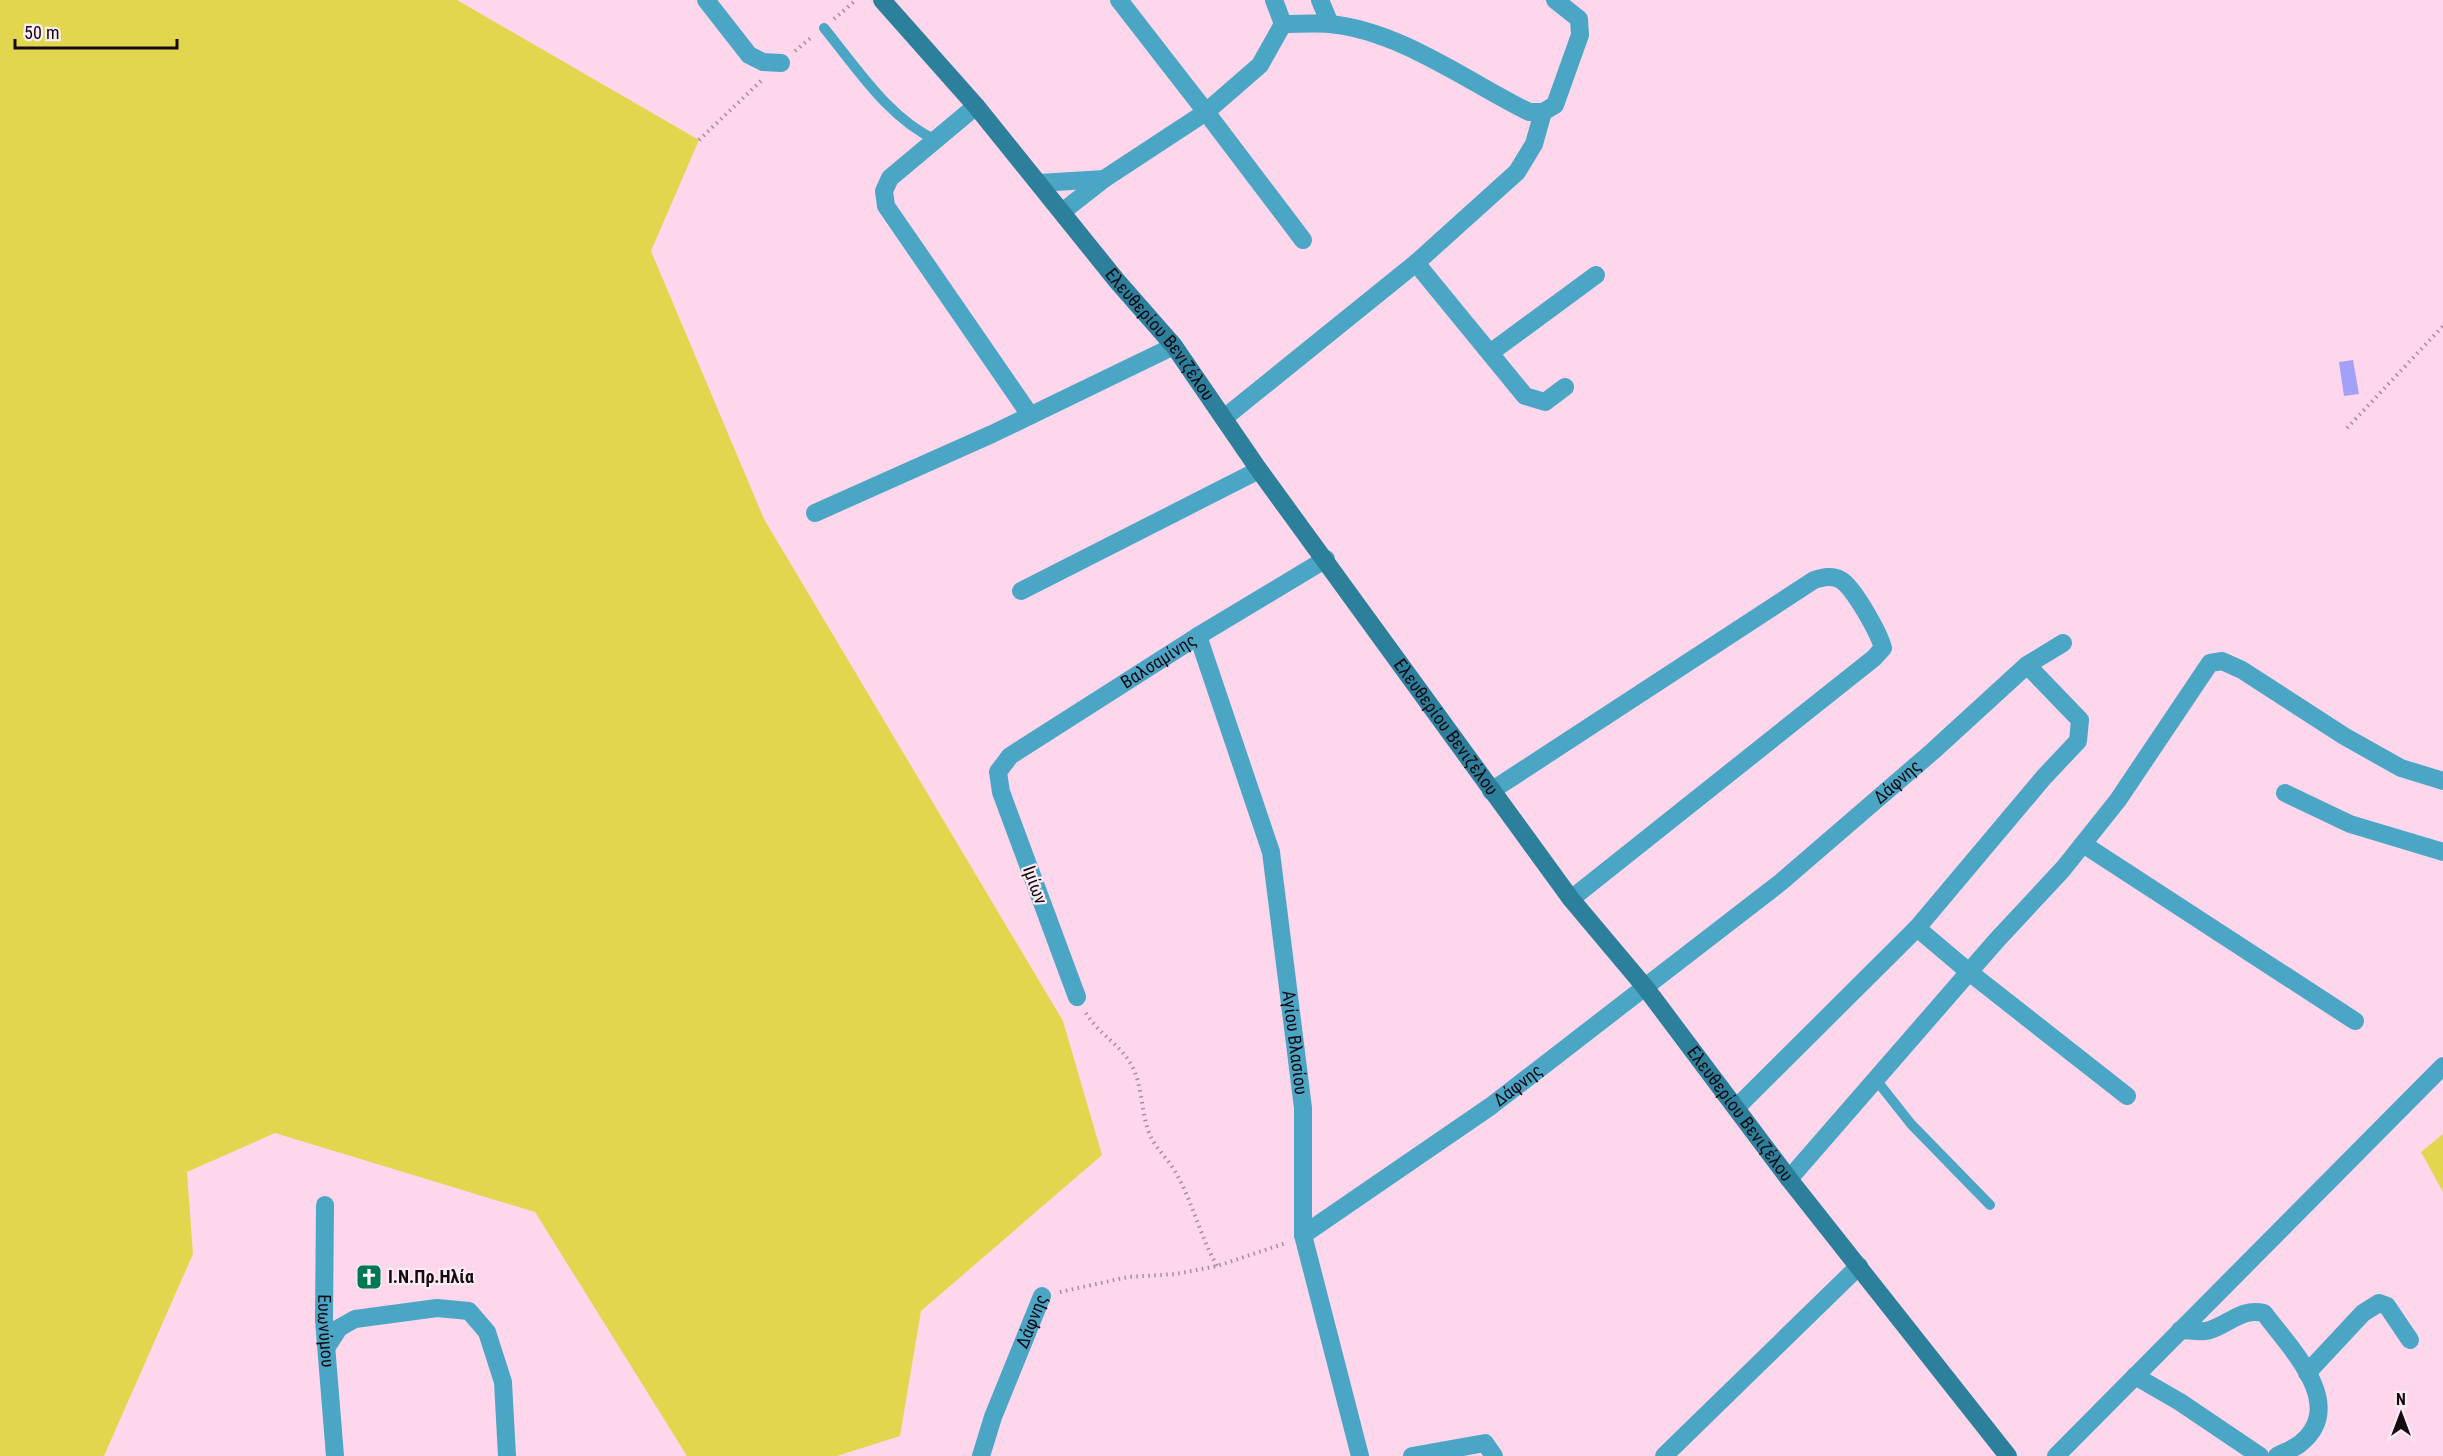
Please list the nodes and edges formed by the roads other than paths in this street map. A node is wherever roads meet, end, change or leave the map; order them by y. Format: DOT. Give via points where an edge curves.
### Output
graph roads {
  1 [pos="706,0"];
  2 [pos="882,0"];
  3 [pos="1119,0"];
  4 [pos="1274,0"];
  5 [pos="1320,0"];
  6 [pos="1555,0"];
  7 [pos="1283,24"];
  8 [pos="1330,24"];
  9 [pos="824,28"];
  10 [pos="781,63"];
  11 [pos="976,106"];
  12 [pos="1206,112"];
  13 [pos="1543,112"];
  14 [pos="936,140"];
  15 [pos="1104,178"];
  16 [pos="1039,183"];
  17 [pos="1062,212"];
  18 [pos="1303,240"];
  19 [pos="1416,263"];
  20 [pos="1596,275"];
  21 [pos="1174,346"];
  22 [pos="1490,353"];
  23 [pos="1565,387"];
  24 [pos="1030,415"];
  25 [pos="1224,418"];
  26 [pos="1259,470"];
  27 [pos="815,513"];
  28 [pos="1326,560"];
  29 [pos="1021,591"];
  30 [pos="1198,636"];
  31 [pos="2062,643"];
  32 [pos="2027,665"];
  33 [pos="998,771"];
  34 [pos="2443,781"];
  35 [pos="1491,791"];
  36 [pos="2285,793"];
  37 [pos="2083,844"];
  38 [pos="2443,852"];
  39 [pos="1571,899"];
  40 [pos="1917,928"];
  41 [pos="1969,972"];
  42 [pos="1645,987"];
  43 [pos="1077,997"];
  44 [pos="2355,1021"];
  45 [pos="2443,1065"];
  46 [pos="1876,1081"];
  47 [pos="2127,1096"];
  48 [pos="1736,1108"];
  49 [pos="1789,1179"];
  50 [pos="1990,1204"];
  51 [pos="325,1205"];
  52 [pos="1303,1235"];
  53 [pos="1859,1266"];
  54 [pos="1042,1296"];
  55 [pos="2180,1330"];
  56 [pos="2410,1340"];
  57 [pos="328,1345"];
  58 [pos="2307,1373"];
  59 [pos="2135,1376"];
  60 [pos="335,1456"];
  61 [pos="507,1456"];
  62 [pos="981,1456"];
  63 [pos="1360,1456"];
  64 [pos="1412,1456"];
  65 [pos="1494,1456"];
  66 [pos="1664,1456"];
  67 [pos="2008,1456"];
  68 [pos="2056,1456"];
  69 [pos="2260,1456"];
  70 [pos="2277,1456"];
  1 -- 10 [label="street" via="749,55 763,62"];
  2 -- 11 [label="street, Ελευθερίου Βενιζέλου"];
  3 -- 12 [label="street"];
  4 -- 7 [label="street"];
  5 -- 8 [label="street"];
  6 -- 13 [label="street" via="1580,19 1580,35 1555,105"];
  7 -- 8 [label="street"];
  7 -- 12 [label="street" via="1260,65"];
  8 -- 13 [label="street" via="1388,40 1529,112"];
  9 -- 14 [label="lane" via="875,90 920,133"];
  11 -- 14 [label="street"];
  11 -- 16 [label="street, Ελευθερίου Βενιζέλου"];
  12 -- 15 [label="street"];
  12 -- 18 [label="street"];
  13 -- 19 [label="street" via="1534,144 1517,172"];
  14 -- 24 [label="street" via="890,178 884,191 886,206"];
  15 -- 16 [label="street"];
  15 -- 17 [label="street"];
  16 -- 17 [label="street, Ελευθερίου Βενιζέλου"];
  17 -- 21 [label="street, Ελευθερίου Βενιζέλου"];
  19 -- 22 [label="street"];
  19 -- 25 [label="street"];
  20 -- 22 [label="street"];
  21 -- 24 [label="street"];
  21 -- 25 [label="street, Ελευθερίου Βενιζέλου"];
  22 -- 23 [label="street" via="1525,396 1545,402"];
  24 -- 27 [label="street"];
  25 -- 26 [label="street, Ελευθερίου Βενιζέλου"];
  26 -- 28 [label="street, Ελευθερίου Βενιζέλου"];
  26 -- 29 [label="street"];
  28 -- 30 [label="street, Βαλσαμίνης"];
  28 -- 35 [label="street, Ελευθερίου Βενιζέλου"];
  30 -- 33 [label="street, Βαλσαμίνης" via="1010,756"];
  30 -- 52 [label="street, Αγίου Βλασίου" via="1271,852 1303,1108"];
  31 -- 32 [label="street, Δάφνης"];
  32 -- 40 [label="street" via="2080,720 2078,741"];
  32 -- 42 [label="street, Δάφνης" via="1781,882"];
  33 -- 43 [label="street, Ιμίων" via="1001,792"];
  34 -- 37 [label="street" via="2401,768 2242,670 2222,661 2210,663 2118,800"];
  35 -- 39 [label="street, Ελευθερίου Βενιζέλου"];
  35 -- 39 [label="street" via="1814,580 1830,576 1843,581 1878,631 1882,648 1874,658"];
  36 -- 38 [label="street" via="2350,824"];
  37 -- 41 [label="street"];
  37 -- 44 [label="street"];
  39 -- 42 [label="street, Ελευθερίου Βενιζέλου"];
  40 -- 41 [label="street"];
  40 -- 48 [label="street"];
  41 -- 46 [label="street"];
  41 -- 47 [label="street"];
  42 -- 48 [label="street, Ελευθερίου Βενιζέλου"];
  42 -- 52 [label="street, Δάφνης" via="1491,1106"];
  45 -- 55 [label="street"];
  46 -- 49 [label="street"];
  46 -- 50 [label="lane" via="1911,1124"];
  48 -- 49 [label="street, Ελευθερίου Βενιζέλου"];
  49 -- 53 [label="street, Ελευθερίου Βενιζέλου"];
  51 -- 57 [label="street, Ευωνύμου" via="324,1320"];
  52 -- 63 [label="street, Αγίου Βλασίου"];
  53 -- 66 [label="street"];
  53 -- 67 [label="street, Ελευθερίου Βενιζέλου"];
  54 -- 62 [label="street, Δάφνης"];
  55 -- 58 [label="street" via="2209,1331 2235,1315 2252,1310 2265,1313"];
  55 -- 59 [label="street"];
  56 -- 58 [label="street" via="2387,1306 2379,1303 2363,1313"];
  57 -- 60 [label="street, Ευωνύμου"];
  57 -- 61 [label="street" via="339,1328 356,1319 437,1308 469,1311 487,1332 503,1382"];
  58 -- 70 [label="street" via="2320,1403 2315,1427 2301,1443"];
  59 -- 68 [label="street"];
  59 -- 69 [label="street"];
  64 -- 65 [label="street" via="1485,1443"];
}
